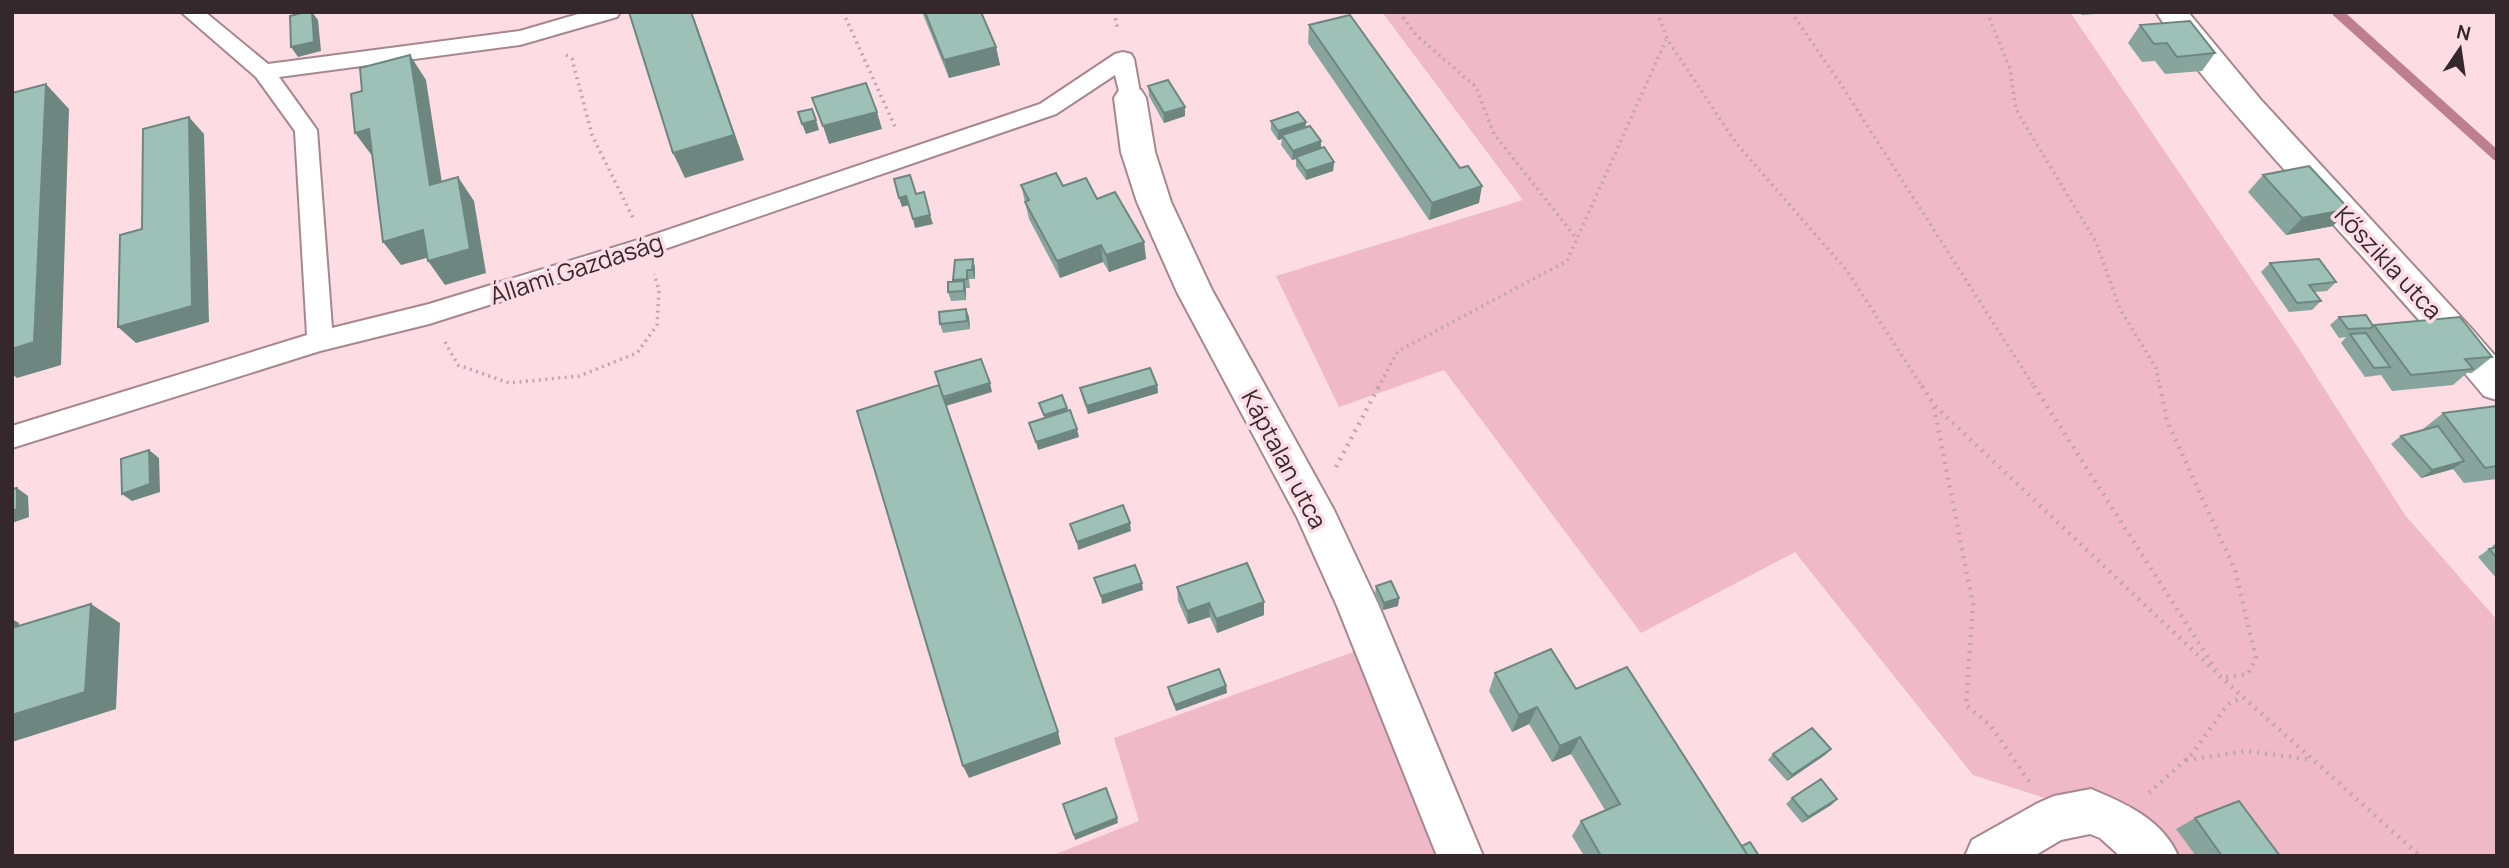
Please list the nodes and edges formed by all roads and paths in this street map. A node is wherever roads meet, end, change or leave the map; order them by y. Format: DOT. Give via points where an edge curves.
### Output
graph roads {
  1 [pos="191,12"];
  2 [pos="610,12"];
  3 [pos="843,12"];
  4 [pos="1399,12"];
  5 [pos="1657,12"];
  6 [pos="1791,12"];
  7 [pos="1987,12"];
  8 [pos="2171,12"];
  9 [pos="520,38"];
  10 [pos="1667,39"];
  11 [pos="1123,59"];
  12 [pos="264,72"];
  13 [pos="1130,98"];
  14 [pos="908,155"];
  15 [pos="1577,239"];
  16 [pos="645,247"];
  17 [pos="429,314"];
  18 [pos="320,341"];
  19 [pos="2497,385"];
  20 [pos="1934,405"];
  21 [pos="12,438"];
  22 [pos="1314,510"];
  23 [pos="2222,678"];
  24 [pos="2243,698"];
  25 [pos="2312,760"];
  26 [pos="2185,761"];
  27 [pos="2107,829"];
  28 [pos="1460,856"];
  29 [pos="1988,856"];
  30 [pos="2420,856"];
  1 -- 12 [label="lane"];
  2 -- 9 [label="lane"];
  3 -- 14 [label="path"];
  4 -- 15 [label="path" via="1416,35 1476,87 1494,134"];
  5 -- 10 [label="path"];
  6 -- 23 [label="path"];
  7 -- 23 [label="path" via="2010,69 2016,110 2096,242 2120,309 2156,368 2166,421 2235,570 2256,658 2249,674"];
  8 -- 19 [label="street, Kőszikla utca" via="2287,154 2452,330"];
  9 -- 12 [label="lane"];
  9 -- 16 [label="path" via="555,45 572,59 592,135"];
  10 -- 15 [label="path"];
  10 -- 20 [label="path" via="1736,143 1847,271"];
  11 -- 13 [label="lane, Káptalan utca"];
  11 -- 14 [label="lane, Állami Gazdaság" via="1048,108"];
  12 -- 18 [label="lane" via="306,130"];
  13 -- 22 [label="street, Káptalan utca" via="1138,152 1154,202 1195,292"];
  14 -- 16 [label="lane, Állami Gazdaság"];
  15 -- 22 [label="path" via="1567,261 1398,351"];
  16 -- 17 [label="lane, Állami Gazdaság"];
  16 -- 17 [label="path" via="659,290 657,326 637,353 579,376 509,383 458,365"];
  17 -- 18 [label="lane, Állami Gazdaság"];
  18 -- 21 [label="lane, Állami Gazdaság"];
  20 -- 23 [label="path"];
  20 -- 27 [label="path" via="1973,605 1966,705"];
  22 -- 28 [label="street, Káptalan utca"];
  23 -- 24 [label="path"];
  24 -- 25 [label="path"];
  24 -- 26 [label="path" via="2227,705"];
  25 -- 26 [label="path" via="2246,751"];
  25 -- 30 [label="path"];
  26 -- 27 [label="path"];
  27 -- 29 [label="street"];
}
